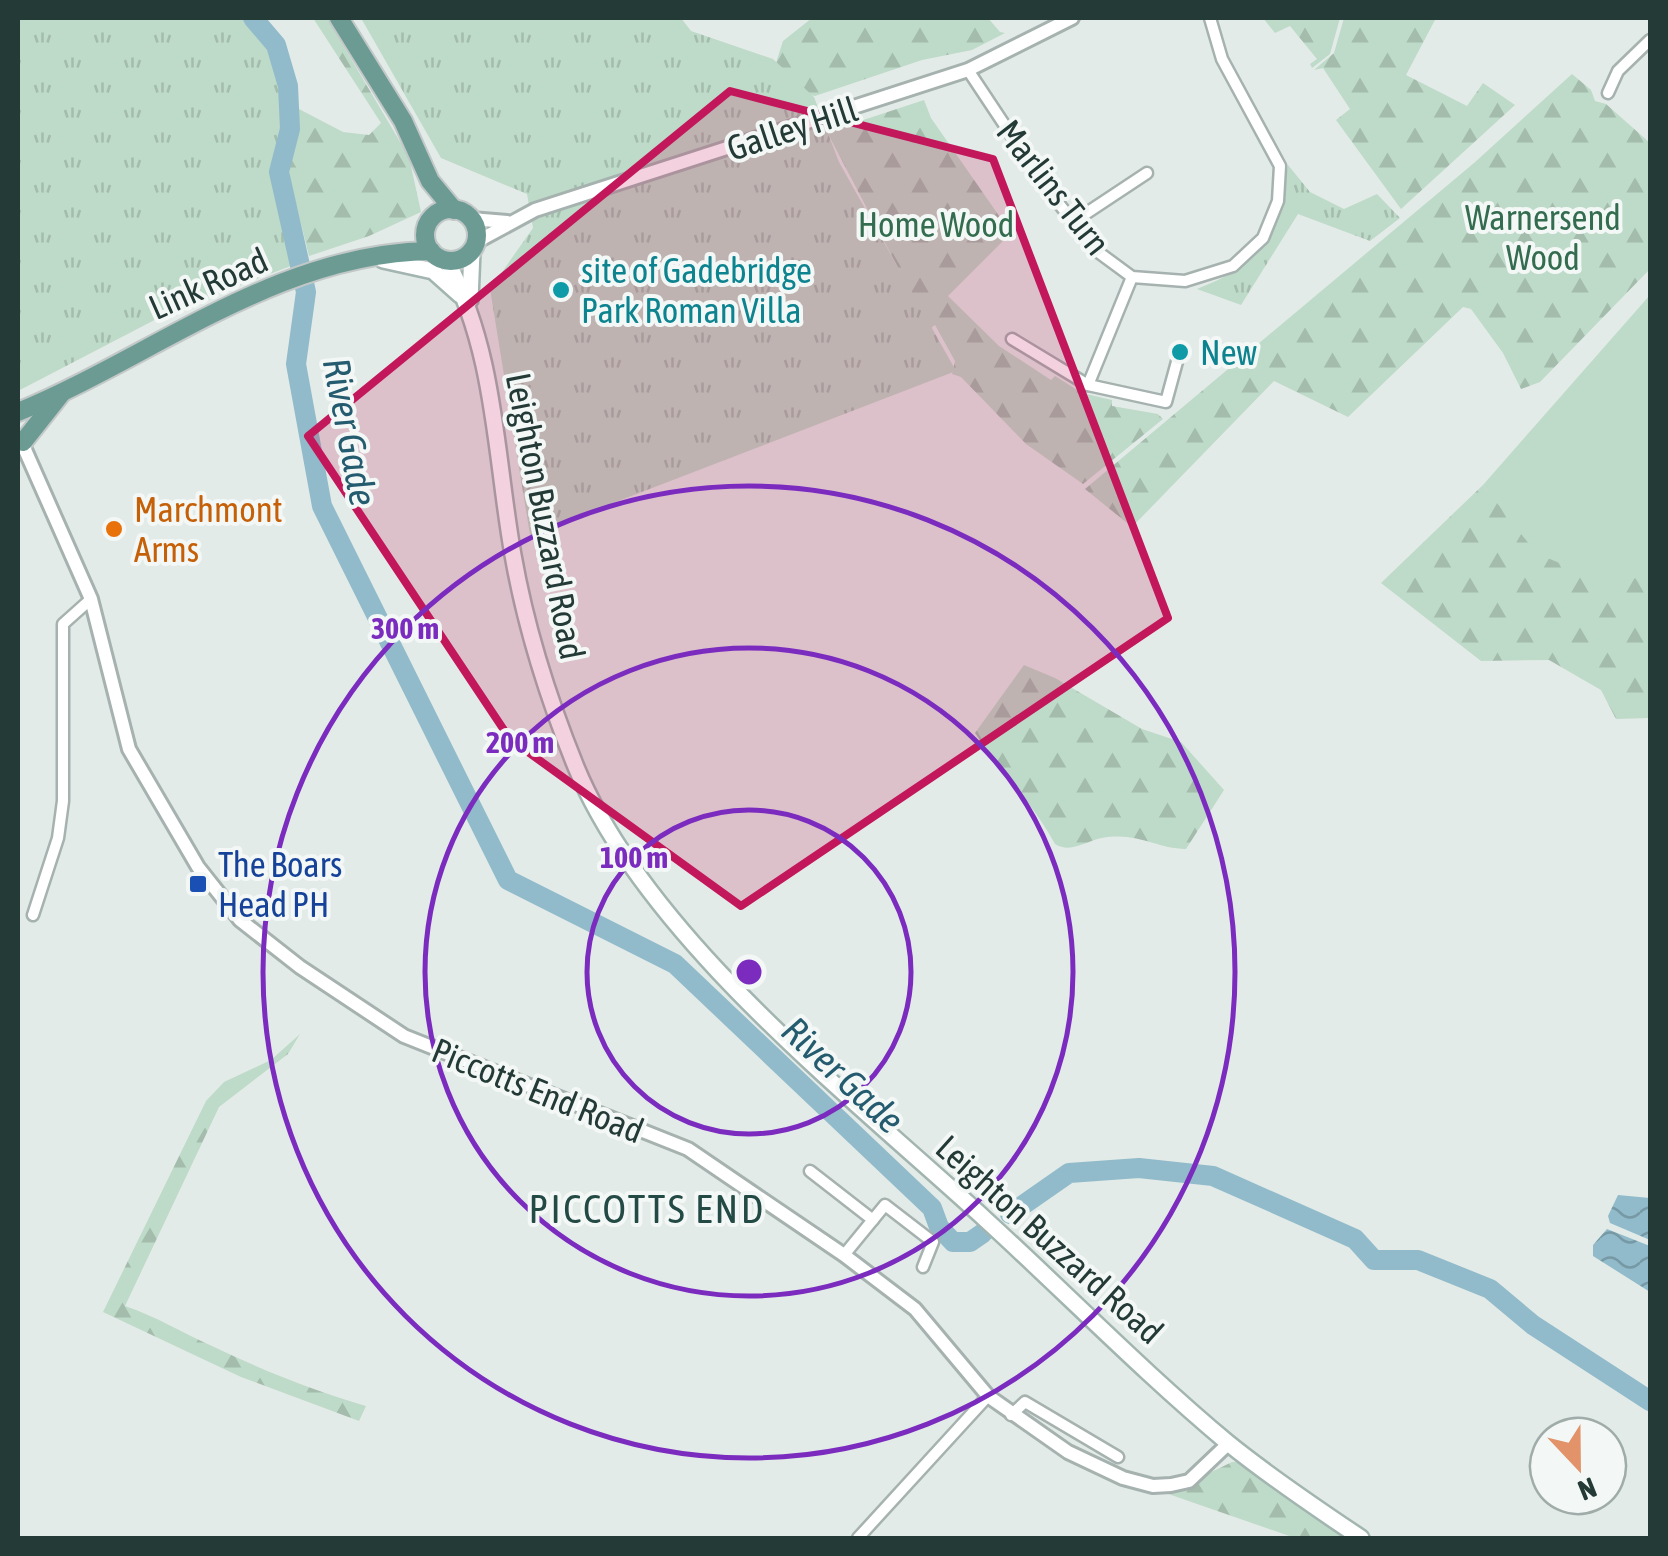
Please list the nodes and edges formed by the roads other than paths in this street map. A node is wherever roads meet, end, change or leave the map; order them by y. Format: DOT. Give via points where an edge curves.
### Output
graph roads {
  1 [pos="339,18"];
  2 [pos="1210,18"];
  3 [pos="1065,19"];
  4 [pos="1650,40"];
  5 [pos="968,70"];
  6 [pos="1608,93"];
  7 [pos="1147,173"];
  8 [pos="430,181"];
  9 [pos="454,210"];
  10 [pos="471,219"];
  11 [pos="430,222"];
  12 [pos="507,222"];
  13 [pos="1072,222"];
  14 [pos="474,246"];
  15 [pos="386,252"];
  16 [pos="439,256"];
  17 [pos="360,258"];
  18 [pos="1132,277"];
  19 [pos="470,304"];
  20 [pos="1012,339"];
  21 [pos="1178,358"];
  22 [pos="1088,385"];
  23 [pos="64,390"];
  24 [pos="18,412"];
  25 [pos="20,442"];
  26 [pos="18,469"];
  27 [pos="39,481"];
  28 [pos="92,599"];
  29 [pos="33,915"];
  30 [pos="810,1171"];
  31 [pos="873,1220"];
  32 [pos="844,1255"];
  33 [pos="923,1267"];
  34 [pos="988,1396"];
  35 [pos="1011,1415"];
  36 [pos="1229,1444"];
  37 [pos="1118,1457"];
  38 [pos="858,1538"];
  39 [pos="1361,1538"];
  1 -- 8 [label="main road" via="403,121"];
  2 -- 18 [label="street, Marlins Turn" via="1222,59 1280,166 1278,201 1263,238 1233,266 1185,282"];
  3 -- 5 [label="street, Galley Hill"];
  4 -- 6 [label="street" via="1618,71"];
  5 -- 12 [label="street, Galley Hill"];
  5 -- 13 [label="street, Marlins Turn"];
  7 -- 13 [label="street"];
  8 -- 9 [label="main road"];
  8 -- 11 [label="main road"];
  9 -- 10 [label="main road"];
  9 -- 11 [label="main road, Link Road"];
  10 -- 12 [label="street, Galley Hill"];
  10 -- 14 [label="main road"];
  11 -- 15 [label="main road, Link Road"];
  11 -- 16 [label="main road"];
  12 -- 14 [label="street, Galley Hill"];
  13 -- 18 [label="street, Marlins Turn" via="1094,249"];
  14 -- 16 [label="main road"];
  14 -- 19 [label="main road, Leighton Buzzard Road"];
  15 -- 16 [label="main road, Link Road"];
  15 -- 17 [label="main road, Link Road"];
  16 -- 19 [label="main road, Leighton Buzzard Road"];
  17 -- 19 [label="main road" via="433,270"];
  17 -- 23 [label="main road, Link Road" via="206,315"];
  18 -- 22 [label="street"];
  19 -- 36 [label="main road, Leighton Buzzard Road" via="493,397 512,552 532,644 578,772 616,846 699,947 900,1147"];
  20 -- 22 [label="street"];
  21 -- 22 [label="street" via="1166,402"];
  23 -- 24 [label="main road, Link Road"];
  23 -- 25 [label="main road, Link Road"];
  25 -- 27 [label="street, Piccotts End Road"];
  26 -- 27 [label="street"];
  27 -- 28 [label="street, Piccotts End Road"];
  28 -- 29 [label="street" via="63,624 63,801"];
  28 -- 32 [label="street, Piccotts End Road" via="129,750 198,868 240,920 404,1036 688,1150"];
  30 -- 31 [label="street"];
  31 -- 32 [label="street"];
  31 -- 33 [label="street" via="885,1205 933,1242"];
  32 -- 34 [label="street, Piccotts End Road" via="914,1310"];
  34 -- 35 [label="street, Piccotts End Road"];
  34 -- 38 [label="street"];
  35 -- 36 [label="street, Piccotts End Road" via="1068,1452 1153,1486 1189,1481"];
  35 -- 37 [label="street" via="1024,1402"];
  36 -- 39 [label="main road, Leighton Buzzard Road"];
}
